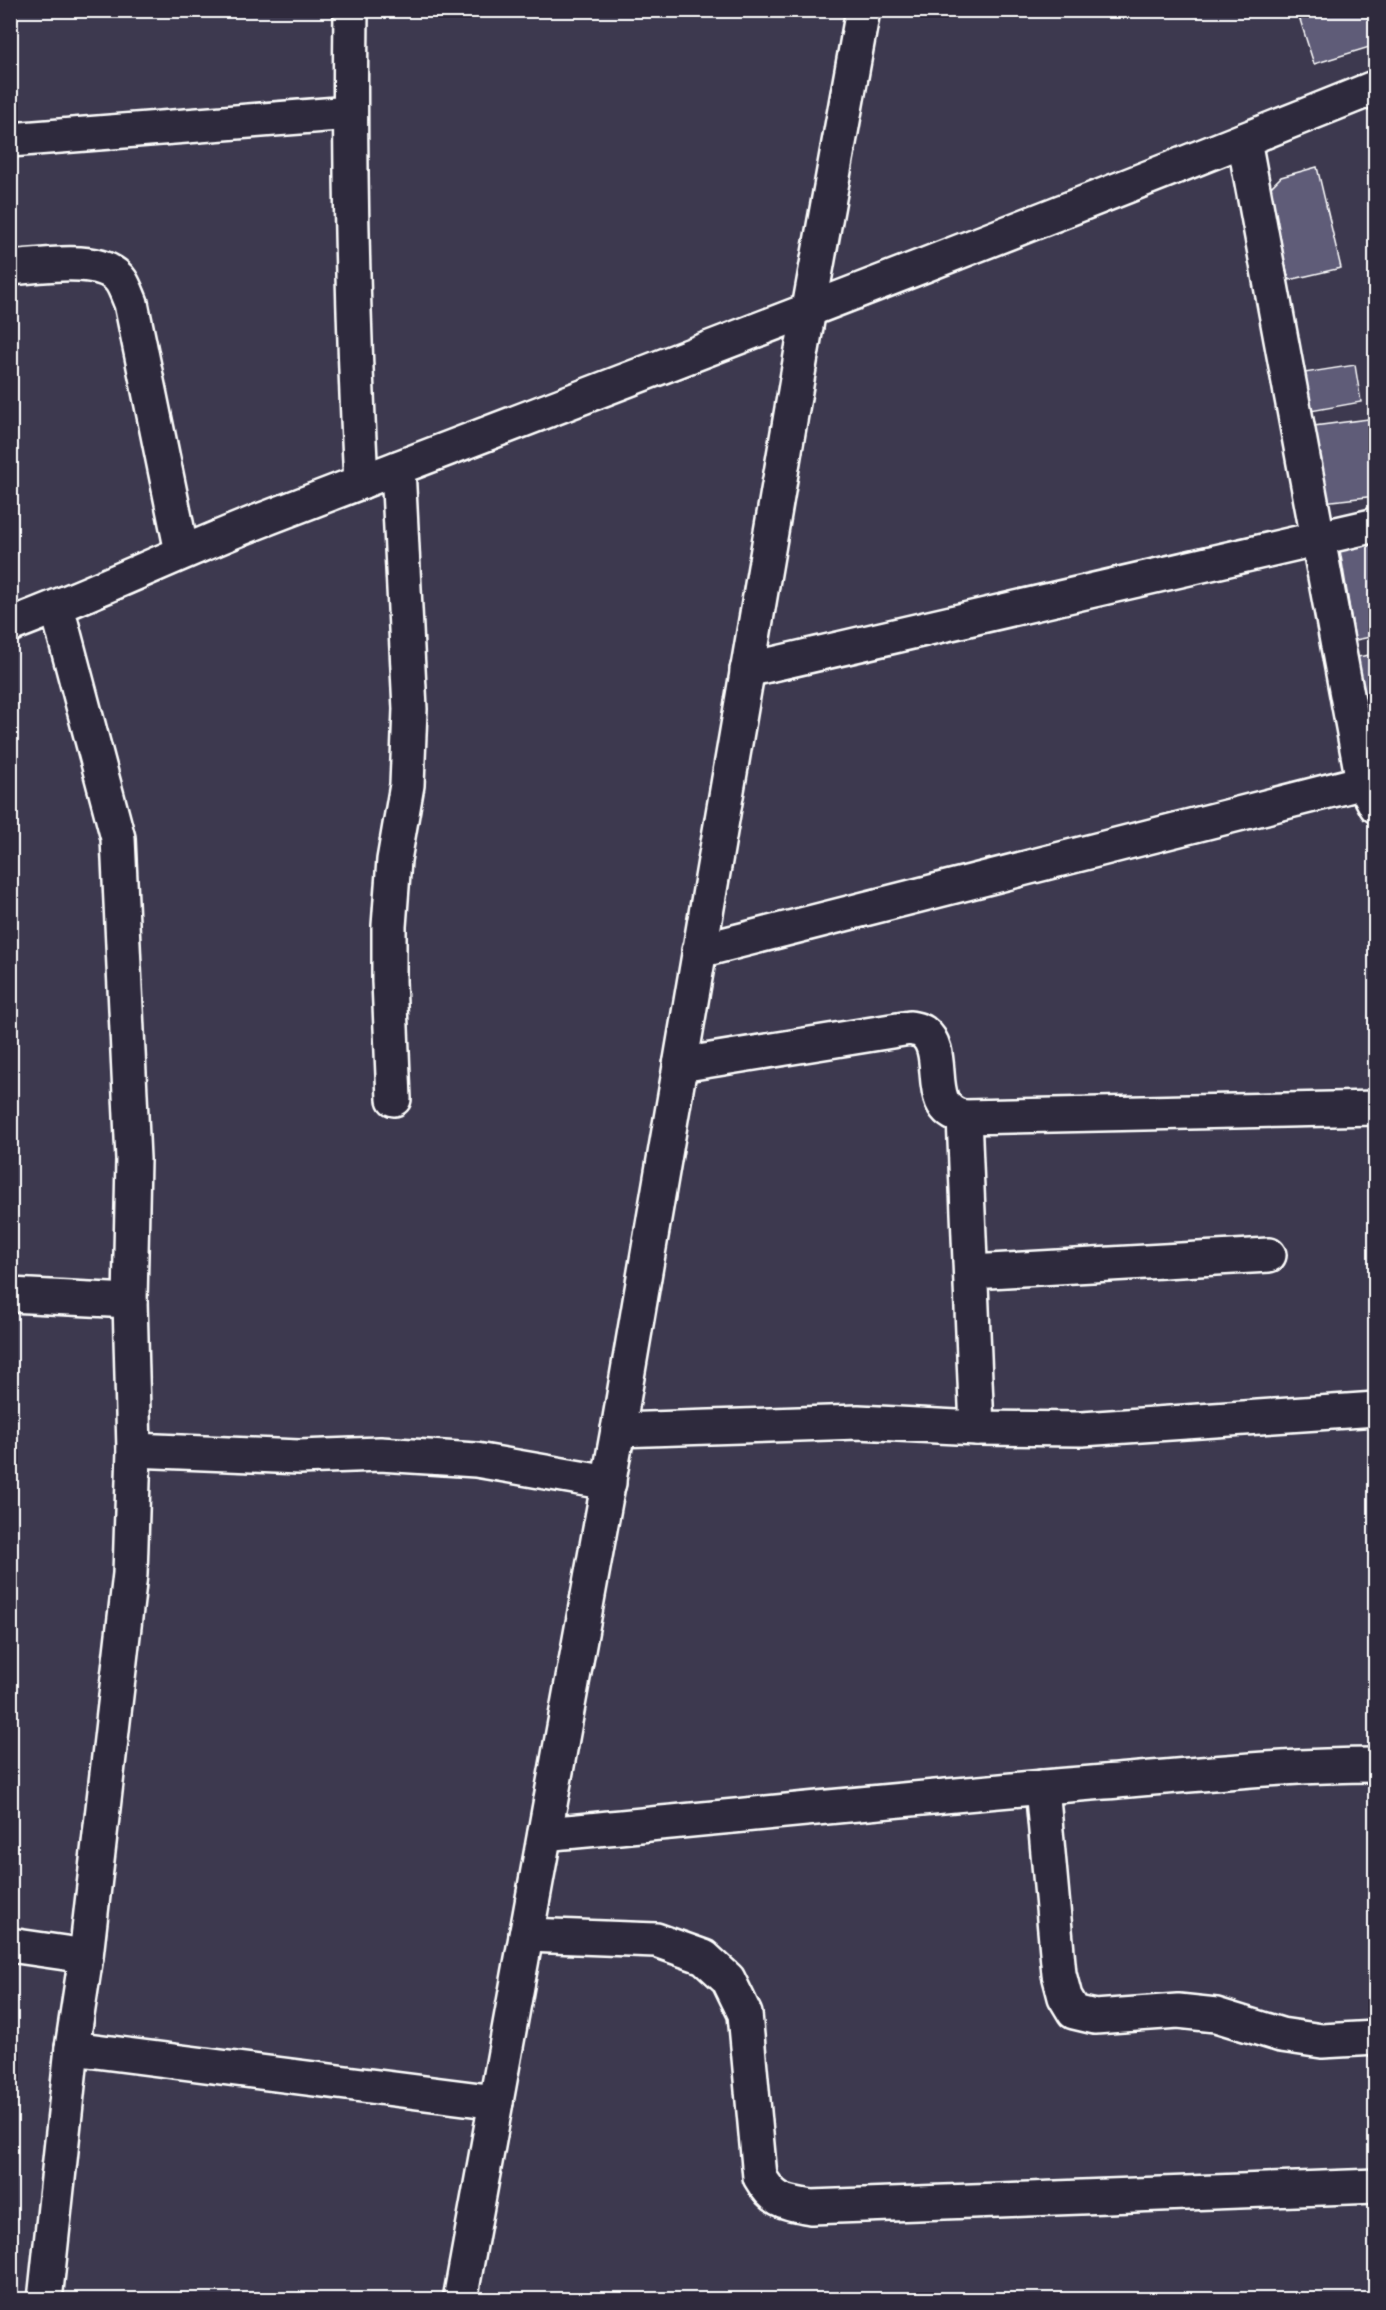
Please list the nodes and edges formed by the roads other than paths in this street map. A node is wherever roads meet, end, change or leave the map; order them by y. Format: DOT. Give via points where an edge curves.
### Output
graph roads {
  1 [pos="351,10"];
  2 [pos="863,10"];
  3 [pos="1376,87"];
  4 [pos="350,113"];
  5 [pos="10,140"];
  6 [pos="1244,140"];
  7 [pos="10,268"];
  8 [pos="809,309"];
  9 [pos="398,468"];
  10 [pos="361,482"];
  11 [pos="1376,525"];
  12 [pos="1317,538"];
  13 [pos="182,552"];
  14 [pos="57,608"];
  15 [pos="10,625"];
  16 [pos="747,670"];
  17 [pos="1371,789"];
  18 [pos="699,951"];
  19 [pos="680,1065"];
  20 [pos="394,1100"];
  21 [pos="1376,1108"];
  22 [pos="963,1117"];
  23 [pos="1269,1255"];
  24 [pos="970,1272"];
  25 [pos="10,1295"];
  26 [pos="130,1301"];
  27 [pos="1376,1409"];
  28 [pos="977,1428"];
  29 [pos="618,1430"];
  30 [pos="134,1450"];
  31 [pos="609,1483"];
  32 [pos="1376,1766"];
  33 [pos="1042,1787"];
  34 [pos="545,1834"];
  35 [pos="526,1935"];
  36 [pos="10,1945"];
  37 [pos="86,1956"];
  38 [pos="1376,2038"];
  39 [pos="72,2048"];
  40 [pos="496,2102"];
  41 [pos="1376,2186"];
  42 [pos="45,2300"];
  43 [pos="460,2300"];
  1 -- 4 [label="street"];
  2 -- 8 [label="street"];
  3 -- 6 [label="street"];
  4 -- 5 [label="street"];
  4 -- 10 [label="street" via="352,299"];
  6 -- 8 [label="street"];
  6 -- 12 [label="street"];
  7 -- 13 [label="street" via="77,264 103,268 120,279 131,303"];
  8 -- 9 [label="street"];
  8 -- 16 [label="street"];
  9 -- 10 [label="street"];
  9 -- 20 [label="street" via="410,709 407,786 394,860 389,926"];
  10 -- 13 [label="street"];
  11 -- 12 [label="street"];
  12 -- 16 [label="street"];
  12 -- 17 [label="street"];
  13 -- 14 [label="street"];
  14 -- 15 [label="street"];
  14 -- 26 [label="street" via="118,838 133,1159"];
  16 -- 18 [label="street"];
  17 -- 18 [label="street"];
  18 -- 19 [label="street"];
  19 -- 22 [label="street" via="910,1028 923,1032 932,1043 944,1107"];
  19 -- 29 [label="street"];
  21 -- 22 [label="street"];
  22 -- 24 [label="street"];
  23 -- 24 [label="street"];
  24 -- 28 [label="street"];
  25 -- 26 [label="street"];
  26 -- 30 [label="street"];
  27 -- 28 [label="street" via="1082,1429"];
  28 -- 29 [label="street" via="858,1422"];
  29 -- 31 [label="street"];
  30 -- 31 [label="street" via="299,1457 380,1454 476,1460"];
  30 -- 37 [label="street" via="130,1574"];
  31 -- 34 [label="street"];
  32 -- 33 [label="street" via="1344,1765"];
  33 -- 34 [label="street"];
  33 -- 38 [label="street" via="1059,1974 1074,2012 1095,2017 1178,2011 1216,2015 1281,2035 1322,2041"];
  34 -- 35 [label="street"];
  35 -- 40 [label="street"];
  35 -- 41 [label="street" via="656,1940 704,1958 728,1979 745,2014 760,2177 769,2194 789,2203 811,2207"];
  36 -- 37 [label="street"];
  37 -- 39 [label="street"];
  39 -- 40 [label="street"];
  39 -- 42 [label="street"];
  40 -- 43 [label="street"];
}
